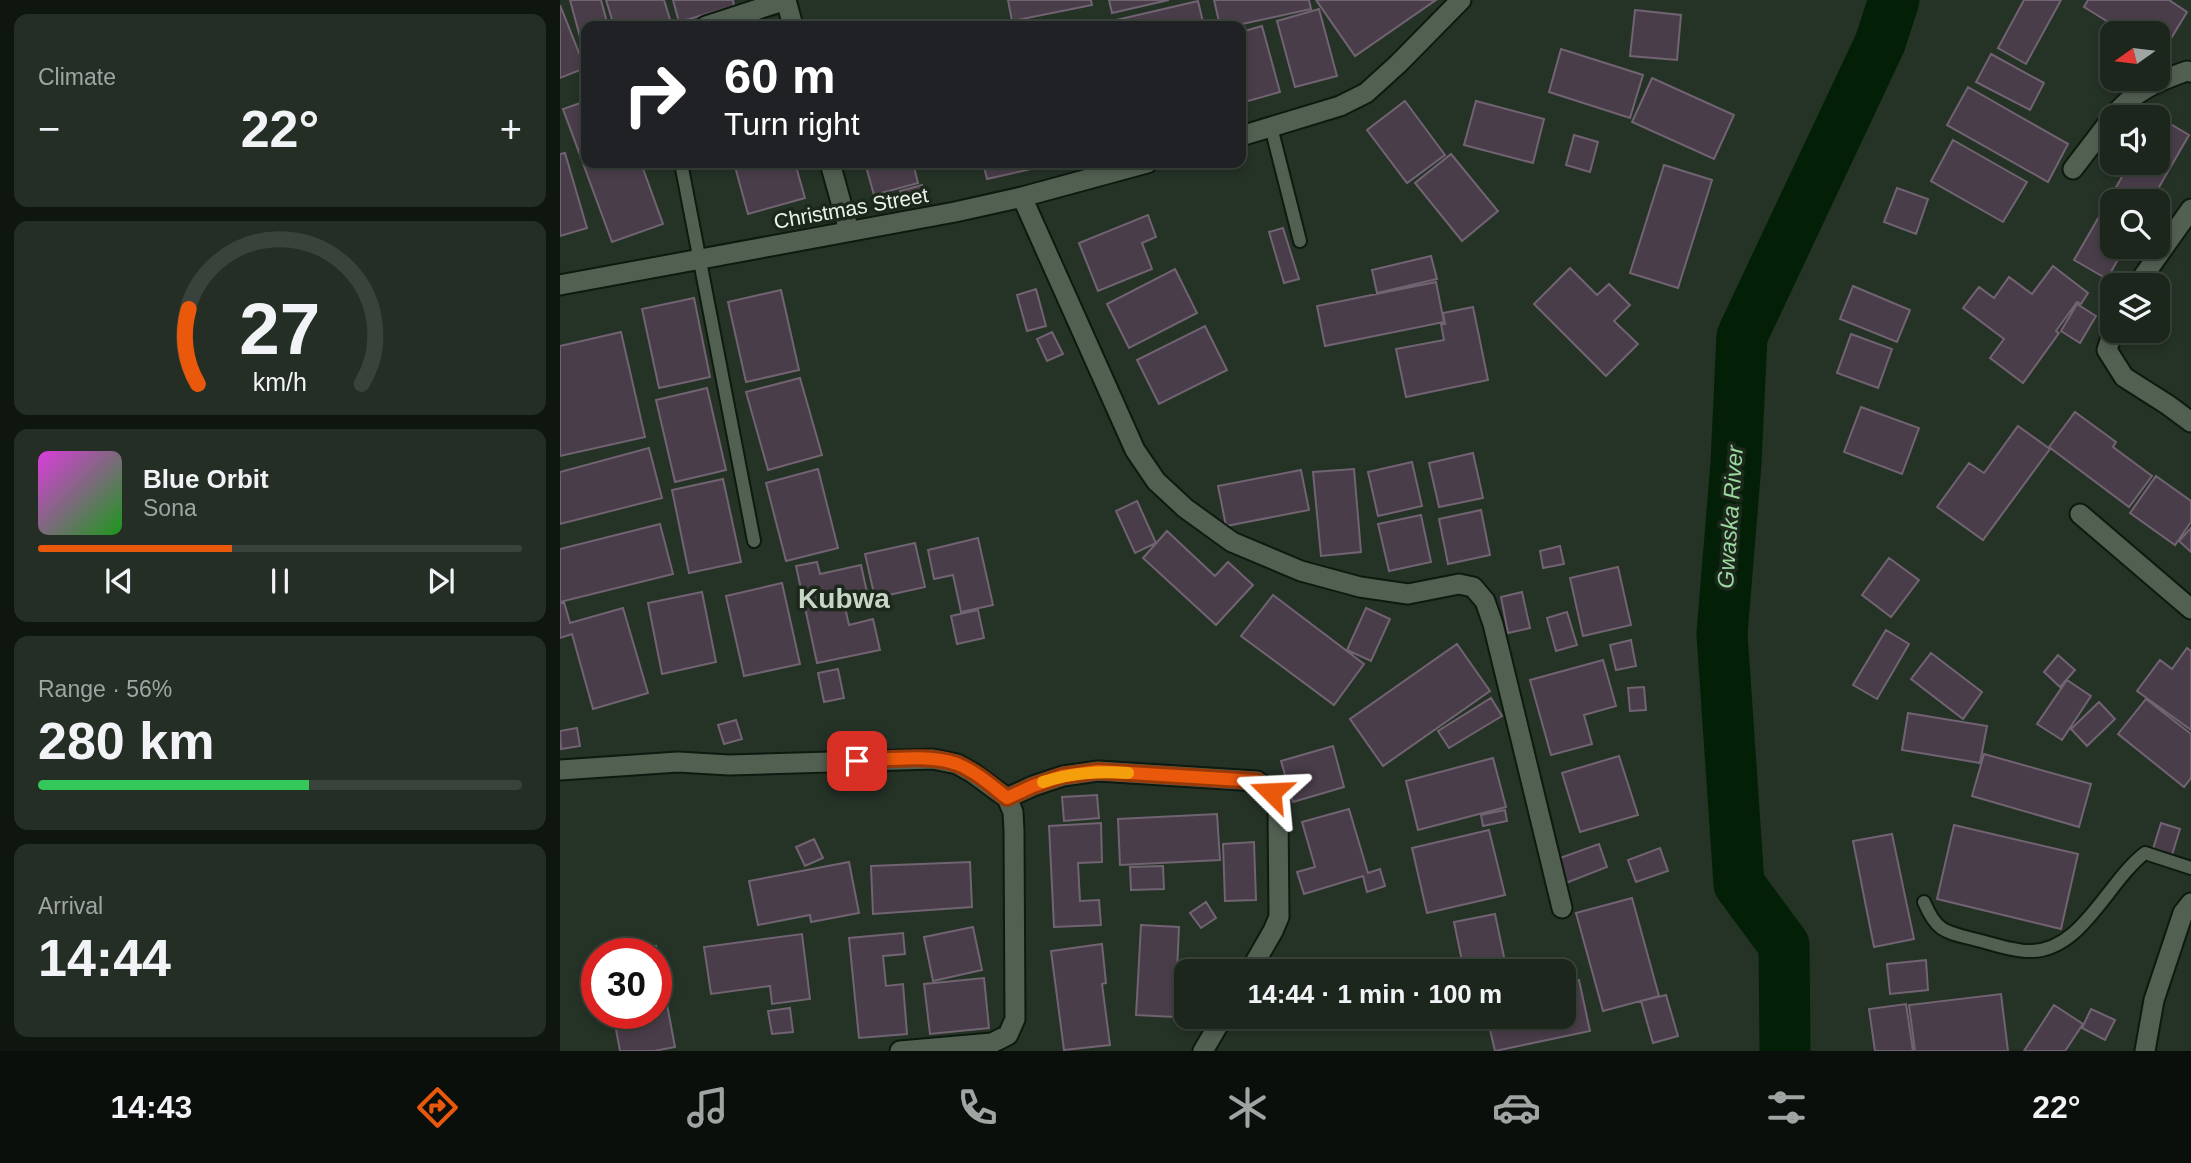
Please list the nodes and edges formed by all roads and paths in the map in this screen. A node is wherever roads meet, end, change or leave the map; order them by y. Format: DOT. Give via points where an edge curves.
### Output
graph roads {
  1 [pos="786,0"];
  2 [pos="1461,0"];
  3 [pos="721,21"];
  4 [pos="792,21"];
  5 [pos="2191,72"];
  6 [pos="2122,105"];
  7 [pos="1271,127"];
  8 [pos="1246,134"];
  9 [pos="2100,135"];
  10 [pos="682,168"];
  11 [pos="831,168"];
  12 [pos="1129,168"];
  13 [pos="2073,169"];
  14 [pos="1022,197"];
  15 [pos="2191,209"];
  16 [pos="849,231"];
  17 [pos="1300,241"];
  18 [pos="701,259"];
  19 [pos="2146,273"];
  20 [pos="560,285"];
  21 [pos="2109,343"];
  22 [pos="2191,422"];
  23 [pos="2080,514"];
  24 [pos="754,541"];
  25 [pos="2191,609"];
  26 [pos="560,770"];
  27 [pos="1007,798"];
  28 [pos="2191,867"];
  29 [pos="1924,902"];
  30 [pos="2191,903"];
  31 [pos="1562,908"];
  32 [pos="1257,959"];
  33 [pos="1216,1029"];
  34 [pos="900,1051"];
  35 [pos="1203,1051"];
  36 [pos="2145,1051"];
  1 -- 3 [label="street"];
  1 -- 4 [label="street"];
  2 -- 7 [label="street" via="1366,93"];
  5 -- 6 [label="street" via="2157,81"];
  7 -- 8 [label="street"];
  7 -- 17 [label="lane"];
  9 -- 13 [label="street"];
  10 -- 18 [label="lane"];
  11 -- 16 [label="street"];
  12 -- 14 [label="street, Christmas Street"];
  14 -- 16 [label="street, Christmas Street"];
  14 -- 31 [label="street" via="1135,450 1156,481 1185,508 1232,542 1301,571 1408,594 1459,584 1474,587 1485,601"];
  15 -- 19 [label="street"];
  16 -- 18 [label="street, Christmas Street"];
  18 -- 20 [label="street, Christmas Street"];
  18 -- 24 [label="lane"];
  21 -- 22 [label="street" via="2107,350 2124,377"];
  23 -- 25 [label="street"];
  26 -- 27 [label="street" via="678,762 729,765 933,759 957,764"];
  27 -- 32 [label="street" via="1062,776 1098,771 1257,781 1271,792 1278,809 1279,917"];
  27 -- 34 [label="street" via="1014,831 1015,1019 1008,1035 992,1043"];
  28 -- 29 [label="lane" via="2145,853 2072,937 2046,949 2007,948 1950,933 1937,927"];
  30 -- 36 [label="street" via="2183,913 2154,1000"];
  33 -- 35 [label="street"];
}
